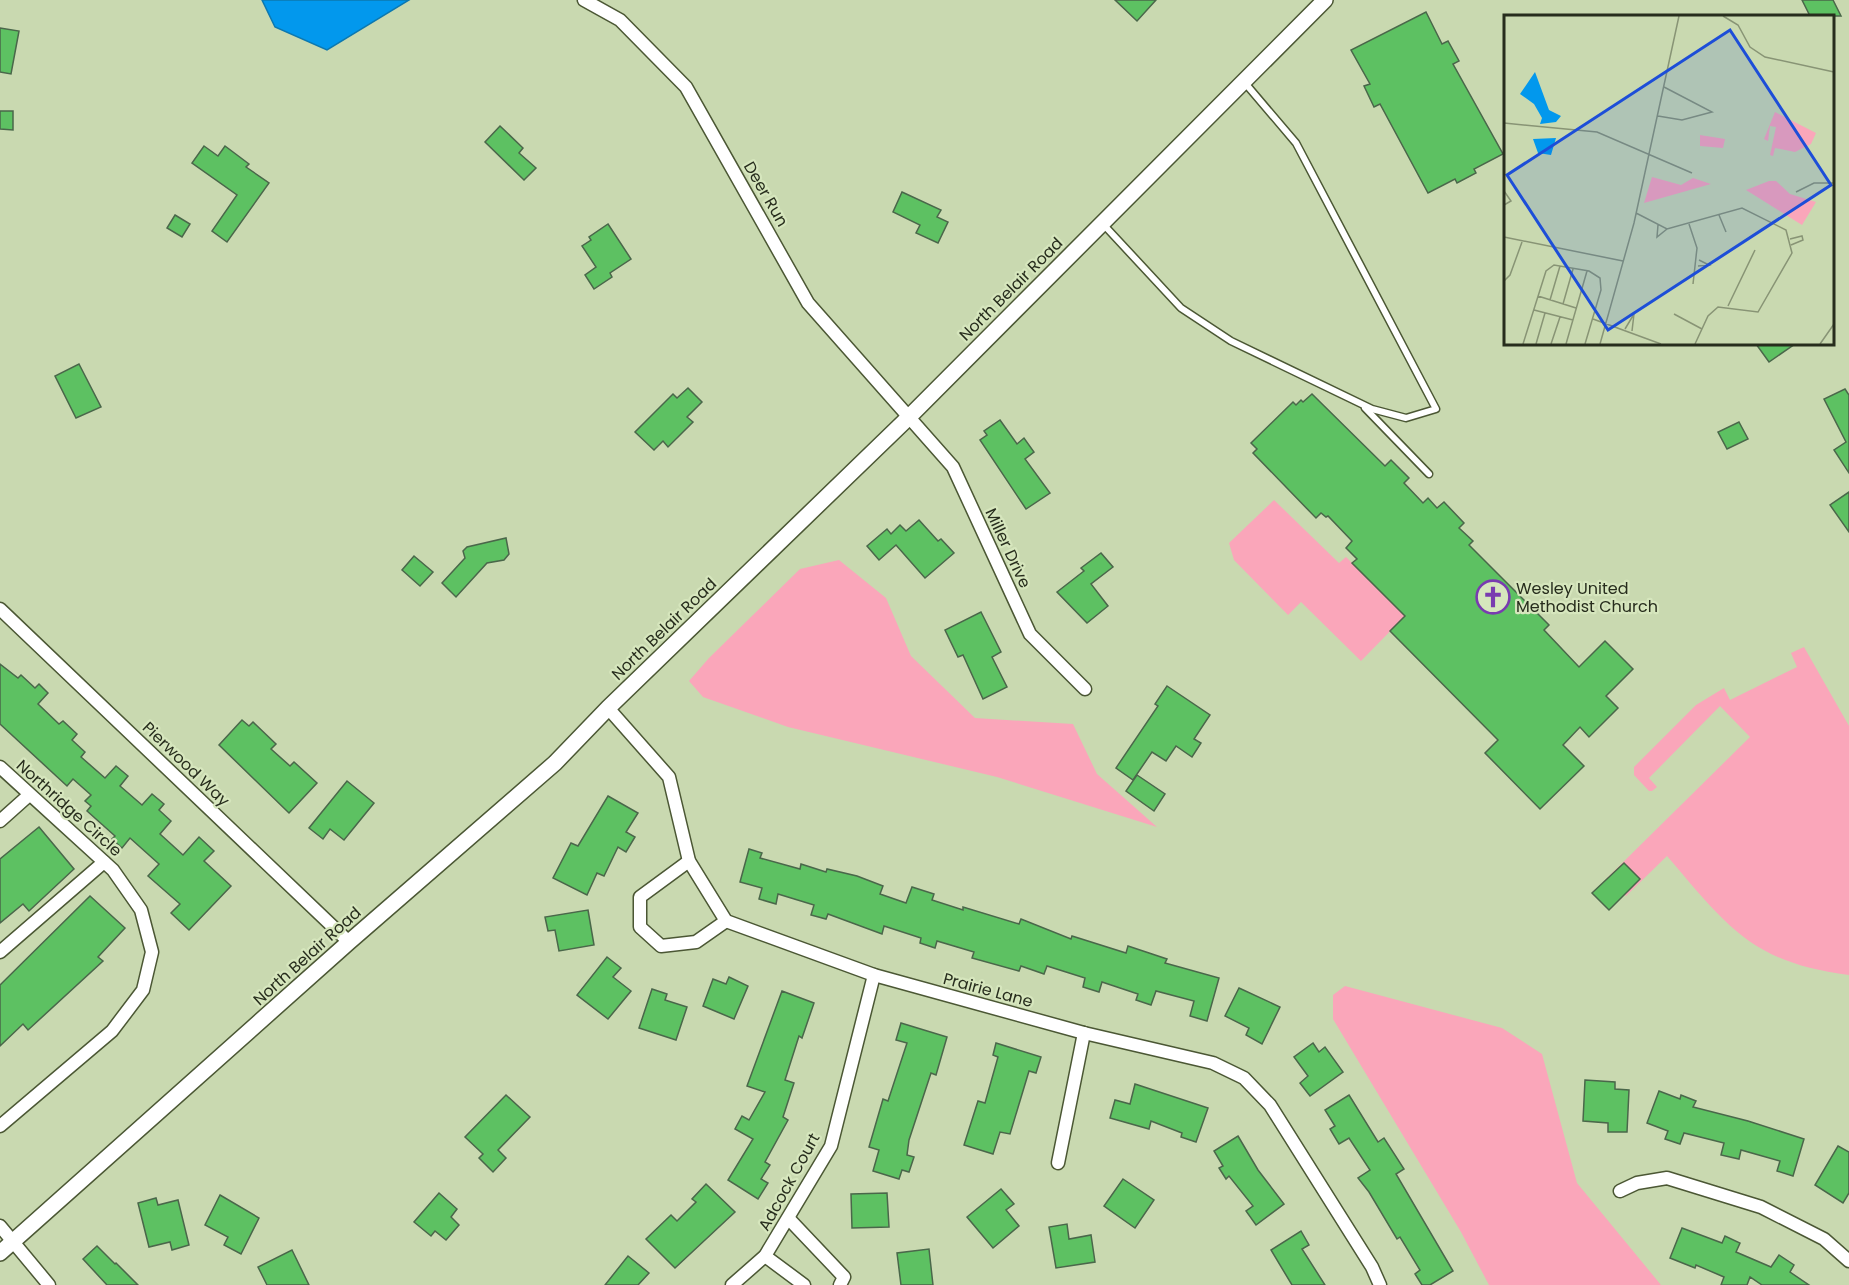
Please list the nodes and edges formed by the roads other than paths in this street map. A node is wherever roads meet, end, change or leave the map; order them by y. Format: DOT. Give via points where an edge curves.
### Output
graph roads {
  1 [pos="585,0"];
  2 [pos="1325,0"];
  3 [pos="1244,81"];
  4 [pos="1102,223"];
  5 [pos="1360,403"];
  6 [pos="909,417"];
  7 [pos="1428,474"];
  8 [pos="0,609"];
  9 [pos="1084,689"];
  10 [pos="608,708"];
  11 [pos="0,767"];
  12 [pos="28,796"];
  13 [pos="0,821"];
  14 [pos="689,861"];
  15 [pos="104,862"];
  16 [pos="726,921"];
  17 [pos="349,942"];
  18 [pos="0,952"];
  19 [pos="874,975"];
  20 [pos="1084,1033"];
  21 [pos="0,1126"];
  22 [pos="1058,1163"];
  23 [pos="1620,1191"];
  24 [pos="789,1219"];
  25 [pos="0,1226"];
  26 [pos="12,1242"];
  27 [pos="0,1252"];
  28 [pos="765,1256"];
  29 [pos="1849,1261"];
  30 [pos="49,1285"];
  31 [pos="732,1285"];
  32 [pos="804,1285"];
  33 [pos="840,1285"];
  34 [pos="1380,1285"];
  1 -- 6 [label="street, Deer Run" via="620,21 686,87 808,303"];
  2 -- 3 [label="street, North Belair Road"];
  3 -- 4 [label="street, North Belair Road"];
  3 -- 5 [label="lane" via="1296,143 1437,410 1406,418"];
  4 -- 5 [label="lane" via="1181,309 1262,357"];
  4 -- 6 [label="street, North Belair Road"];
  5 -- 7 [label="lane"];
  6 -- 9 [label="street, Miller Drive" via="952,467 1030,634"];
  6 -- 10 [label="street, North Belair Road"];
  8 -- 17 [label="street, Pierwood Way"];
  10 -- 14 [label="street" via="669,777"];
  10 -- 17 [label="street, North Belair Road" via="555,764"];
  11 -- 12 [label="street, Northridge Circle"];
  12 -- 13 [label="street"];
  12 -- 15 [label="street, Northridge Circle"];
  14 -- 16 [label="street"];
  14 -- 16 [label="street" via="640,897 640,927 661,946 696,942"];
  15 -- 18 [label="street"];
  15 -- 21 [label="street, Northridge Circle" via="141,910 152,952 143,990 112,1030"];
  16 -- 19 [label="street, Prairie Lane"];
  17 -- 26 [label="street, North Belair Road"];
  19 -- 20 [label="street, Prairie Lane"];
  19 -- 24 [label="street, Adcock Court" via="831,1146"];
  20 -- 22 [label="street"];
  20 -- 34 [label="street, Prairie Lane" via="1213,1062 1244,1078 1270,1105"];
  23 -- 29 [label="street" via="1637,1183 1667,1178 1761,1206 1824,1239"];
  24 -- 28 [label="street, Adcock Court"];
  24 -- 33 [label="street" via="844,1277"];
  25 -- 26 [label="street"];
  26 -- 27 [label="street, North Belair Road"];
  26 -- 30 [label="street"];
  28 -- 31 [label="street, Adcock Court"];
  28 -- 32 [label="street"];
}
